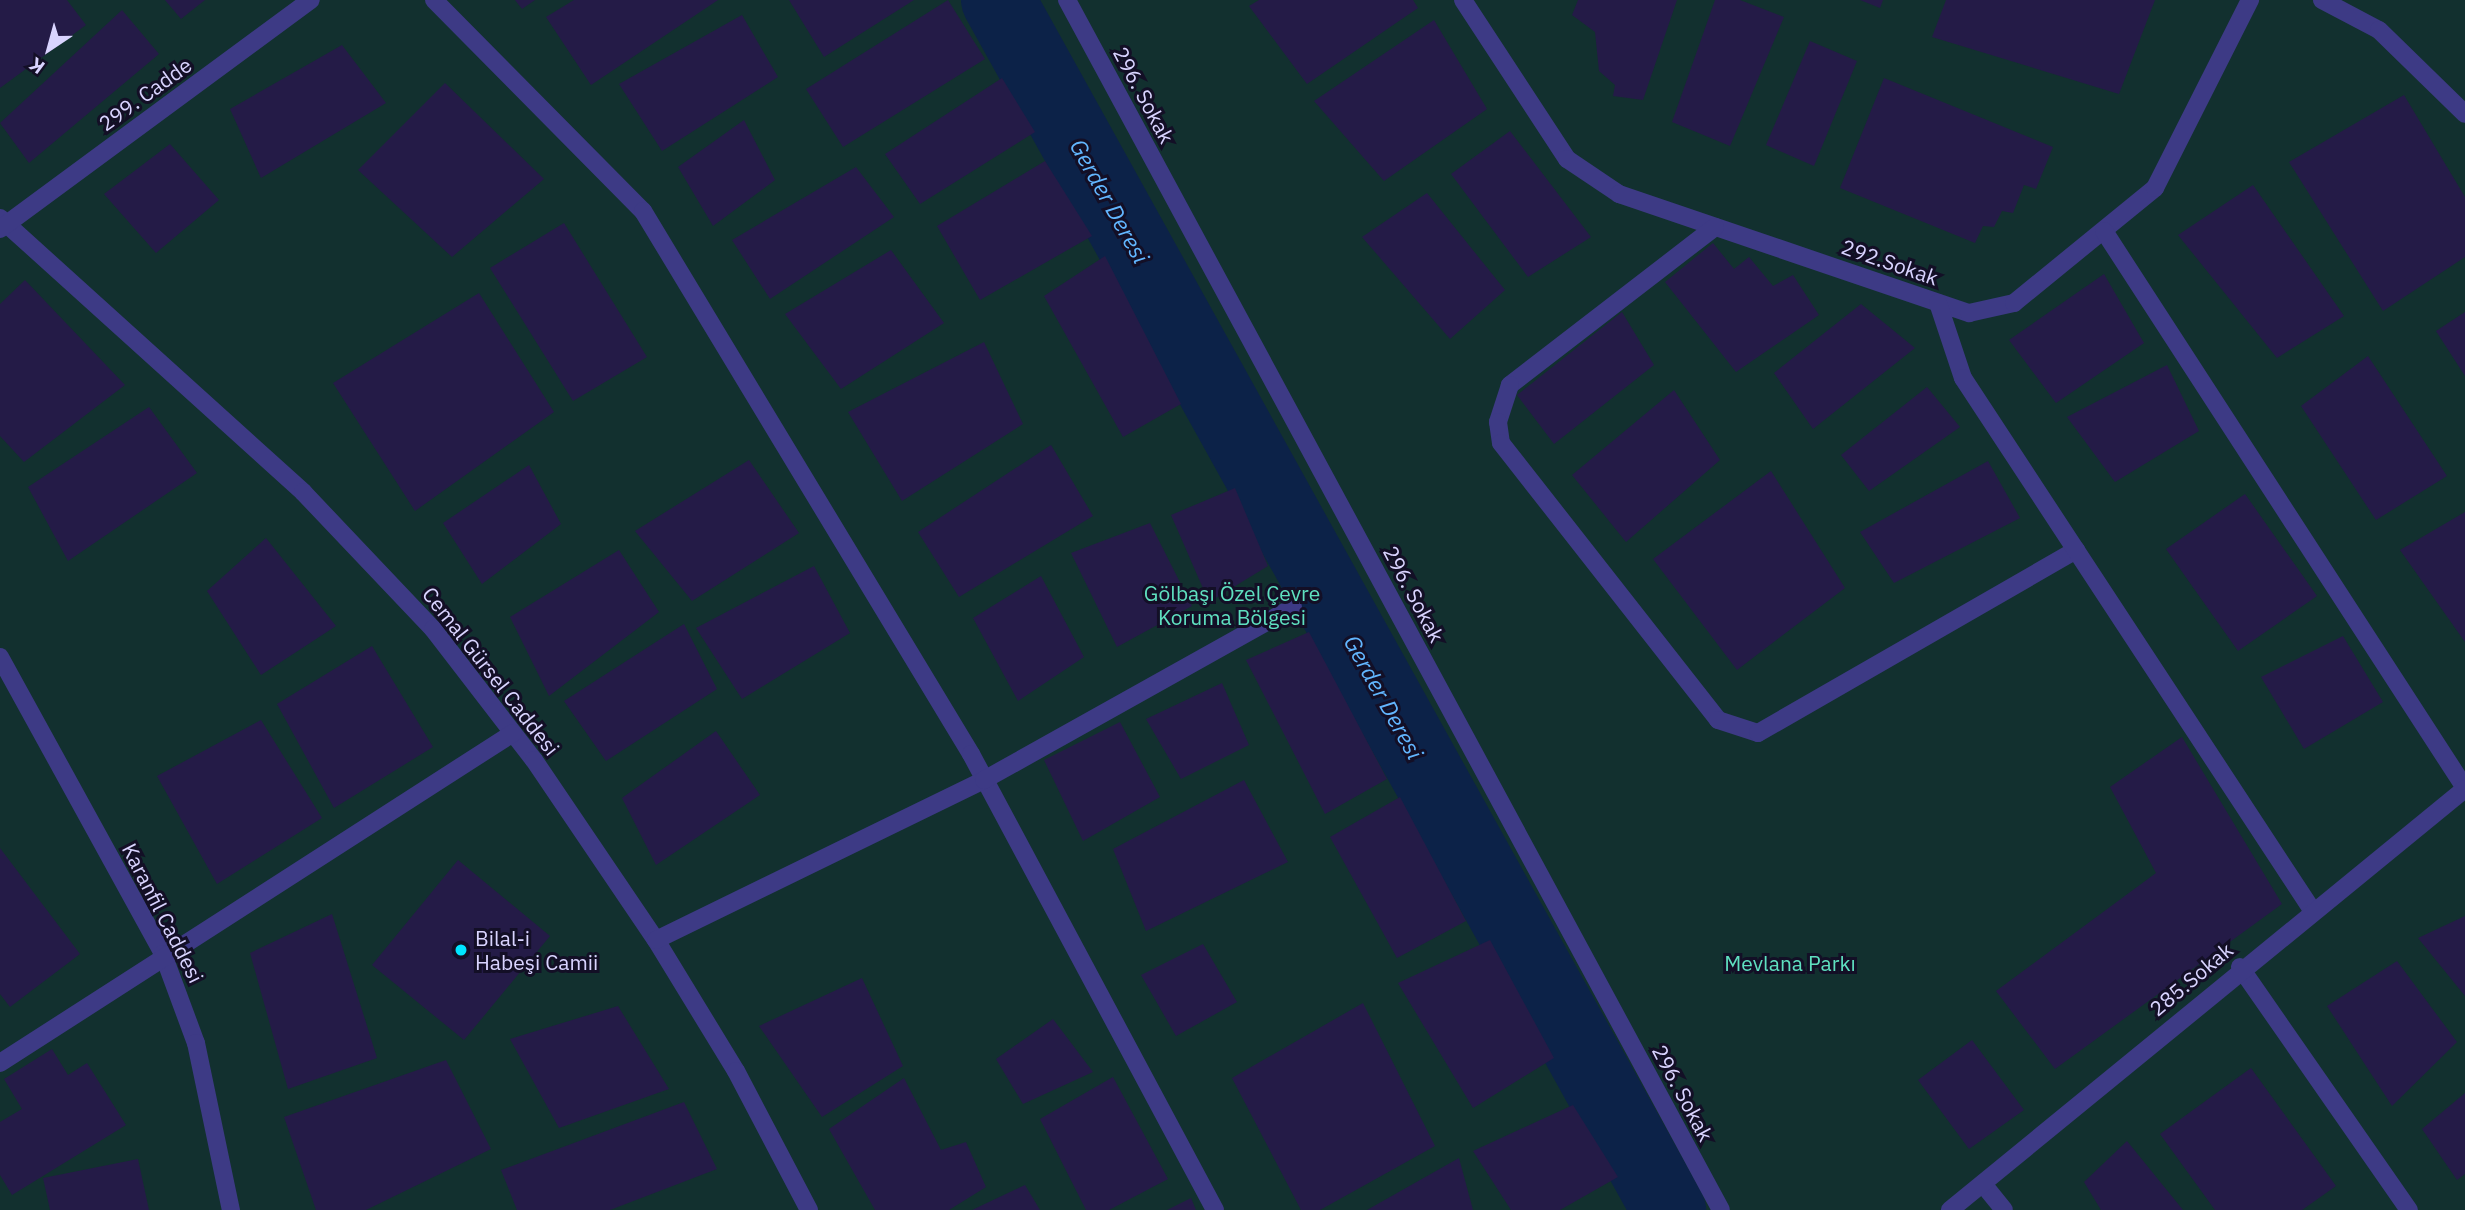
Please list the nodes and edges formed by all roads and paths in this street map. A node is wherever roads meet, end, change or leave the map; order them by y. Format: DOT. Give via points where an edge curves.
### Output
graph roads {
  1 [pos="311,0"];
  2 [pos="434,0"];
  3 [pos="1067,0"];
  4 [pos="1464,0"];
  5 [pos="2250,0"];
  6 [pos="2322,0"];
  7 [pos="2465,114"];
  8 [pos="2,224"];
  9 [pos="1715,227"];
  10 [pos="2104,231"];
  11 [pos="1938,303"];
  12 [pos="2076,550"];
  13 [pos="1293,607"];
  14 [pos="0,657"];
  15 [pos="513,733"];
  16 [pos="984,780"];
  17 [pos="2465,789"];
  18 [pos="2312,910"];
  19 [pos="656,940"];
  20 [pos="163,954"];
  21 [pos="2240,967"];
  22 [pos="0,1062"];
  23 [pos="1983,1184"];
  24 [pos="231,1210"];
  25 [pos="809,1210"];
  26 [pos="1214,1210"];
  27 [pos="1721,1210"];
  28 [pos="1950,1210"];
  29 [pos="2004,1210"];
  30 [pos="2409,1210"];
  1 -- 8 [label="street, 299. Cadde"];
  2 -- 16 [label="street" via="643,211"];
  3 -- 27 [label="street, 296. Sokak"];
  4 -- 9 [label="street, 292.Sokak" via="1567,159 1619,194"];
  5 -- 10 [label="street, 292.Sokak" via="2155,188"];
  6 -- 7 [label="street" via="2379,30"];
  8 -- 15 [label="street, Cemal Gürsel Caddesi" via="303,492 433,629"];
  9 -- 11 [label="street, 292.Sokak"];
  9 -- 12 [label="street" via="1510,385 1498,422 1501,443 1718,720 1758,733"];
  10 -- 11 [label="street, 292.Sokak" via="2014,303 1969,313"];
  10 -- 17 [label="street"];
  11 -- 12 [label="street" via="1963,378"];
  12 -- 18 [label="street"];
  13 -- 16 [label="street"];
  14 -- 20 [label="street, Karanfil Caddesi"];
  15 -- 19 [label="street, Cemal Gürsel Caddesi"];
  15 -- 20 [label="street"];
  16 -- 19 [label="street"];
  16 -- 26 [label="street"];
  17 -- 18 [label="street, 285.Sokak"];
  18 -- 21 [label="street, 285.Sokak"];
  19 -- 25 [label="street, Cemal Gürsel Caddesi" via="736,1071"];
  20 -- 22 [label="street"];
  20 -- 24 [label="street, Karanfil Caddesi" via="196,1043"];
  21 -- 23 [label="street, 285.Sokak"];
  21 -- 30 [label="street"];
  23 -- 28 [label="street, 285.Sokak"];
  23 -- 29 [label="street"];
}
